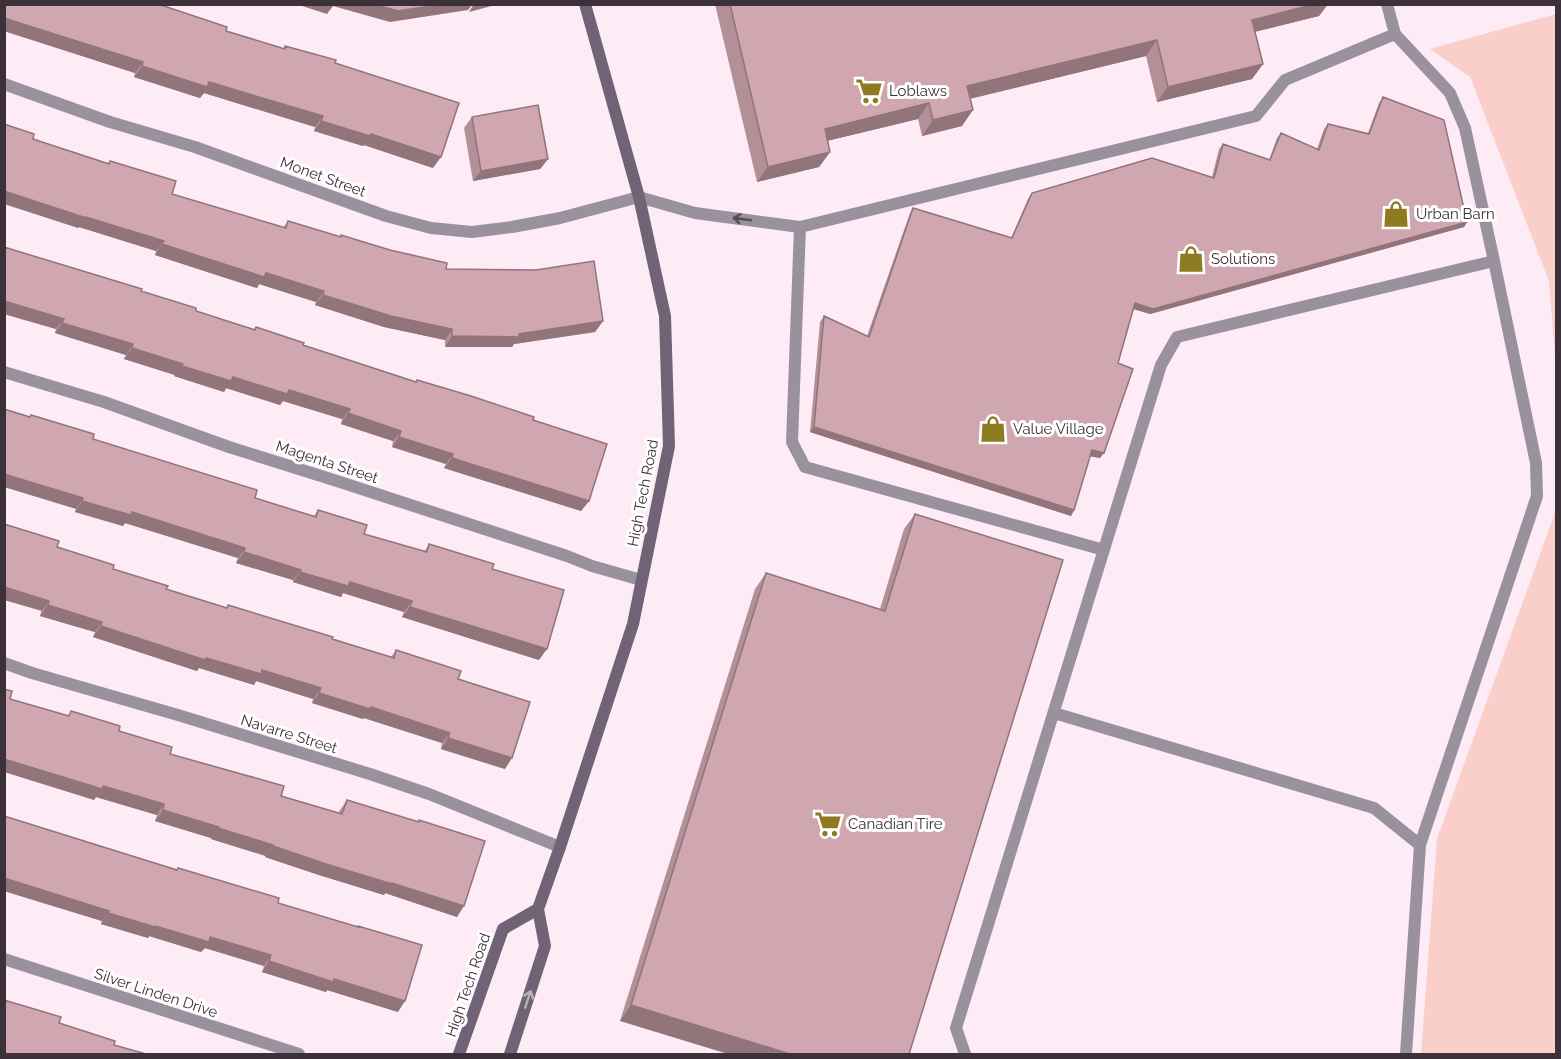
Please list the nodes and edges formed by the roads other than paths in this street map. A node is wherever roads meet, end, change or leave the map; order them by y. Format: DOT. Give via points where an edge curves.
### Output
graph roads {
  1 [pos="585,4"];
  2 [pos="1388,4"];
  3 [pos="1395,34"];
  4 [pos="4,84"];
  5 [pos="639,196"];
  6 [pos="800,227"];
  7 [pos="1494,261"];
  8 [pos="4,372"];
  9 [pos="1104,550"];
  10 [pos="641,580"];
  11 [pos="4,663"];
  12 [pos="1054,713"];
  13 [pos="1420,845"];
  14 [pos="560,847"];
  15 [pos="538,909"];
  16 [pos="4,959"];
  17 [pos="299,1054"];
  18 [pos="459,1054"];
  19 [pos="510,1054"];
  20 [pos="965,1054"];
  21 [pos="1406,1054"];
  1 -- 5 [label="street, High Tech Road"];
  2 -- 3 [label="street"];
  3 -- 6 [label="street" via="1285,80 1256,116"];
  3 -- 7 [label="street" via="1450,93 1465,128"];
  4 -- 5 [label="street, Monet Street" via="386,216 431,228 472,232 512,227"];
  6 -- 5 [label="street, one-way" via="695,213"];
  5 -- 10 [label="street, High Tech Road" via="664,316 669,446"];
  6 -- 9 [label="street" via="792,442 805,467"];
  7 -- 9 [label="street" via="1177,337 1161,365"];
  7 -- 13 [label="street" via="1536,463 1537,496"];
  8 -- 10 [label="street, Magenta Street"];
  9 -- 12 [label="street"];
  10 -- 14 [label="street, High Tech Road" via="633,624"];
  11 -- 14 [label="street, Navarre Street" via="370,774"];
  12 -- 13 [label="street" via="1374,808"];
  12 -- 20 [label="street" via="956,1028"];
  13 -- 21 [label="street"];
  14 -- 15 [label="street, High Tech Road"];
  15 -- 18 [label="street, High Tech Road" via="502,929"];
  19 -- 15 [label="street, one-way" via="545,946"];
  16 -- 17 [label="street, Silver Linden Drive"];
}
